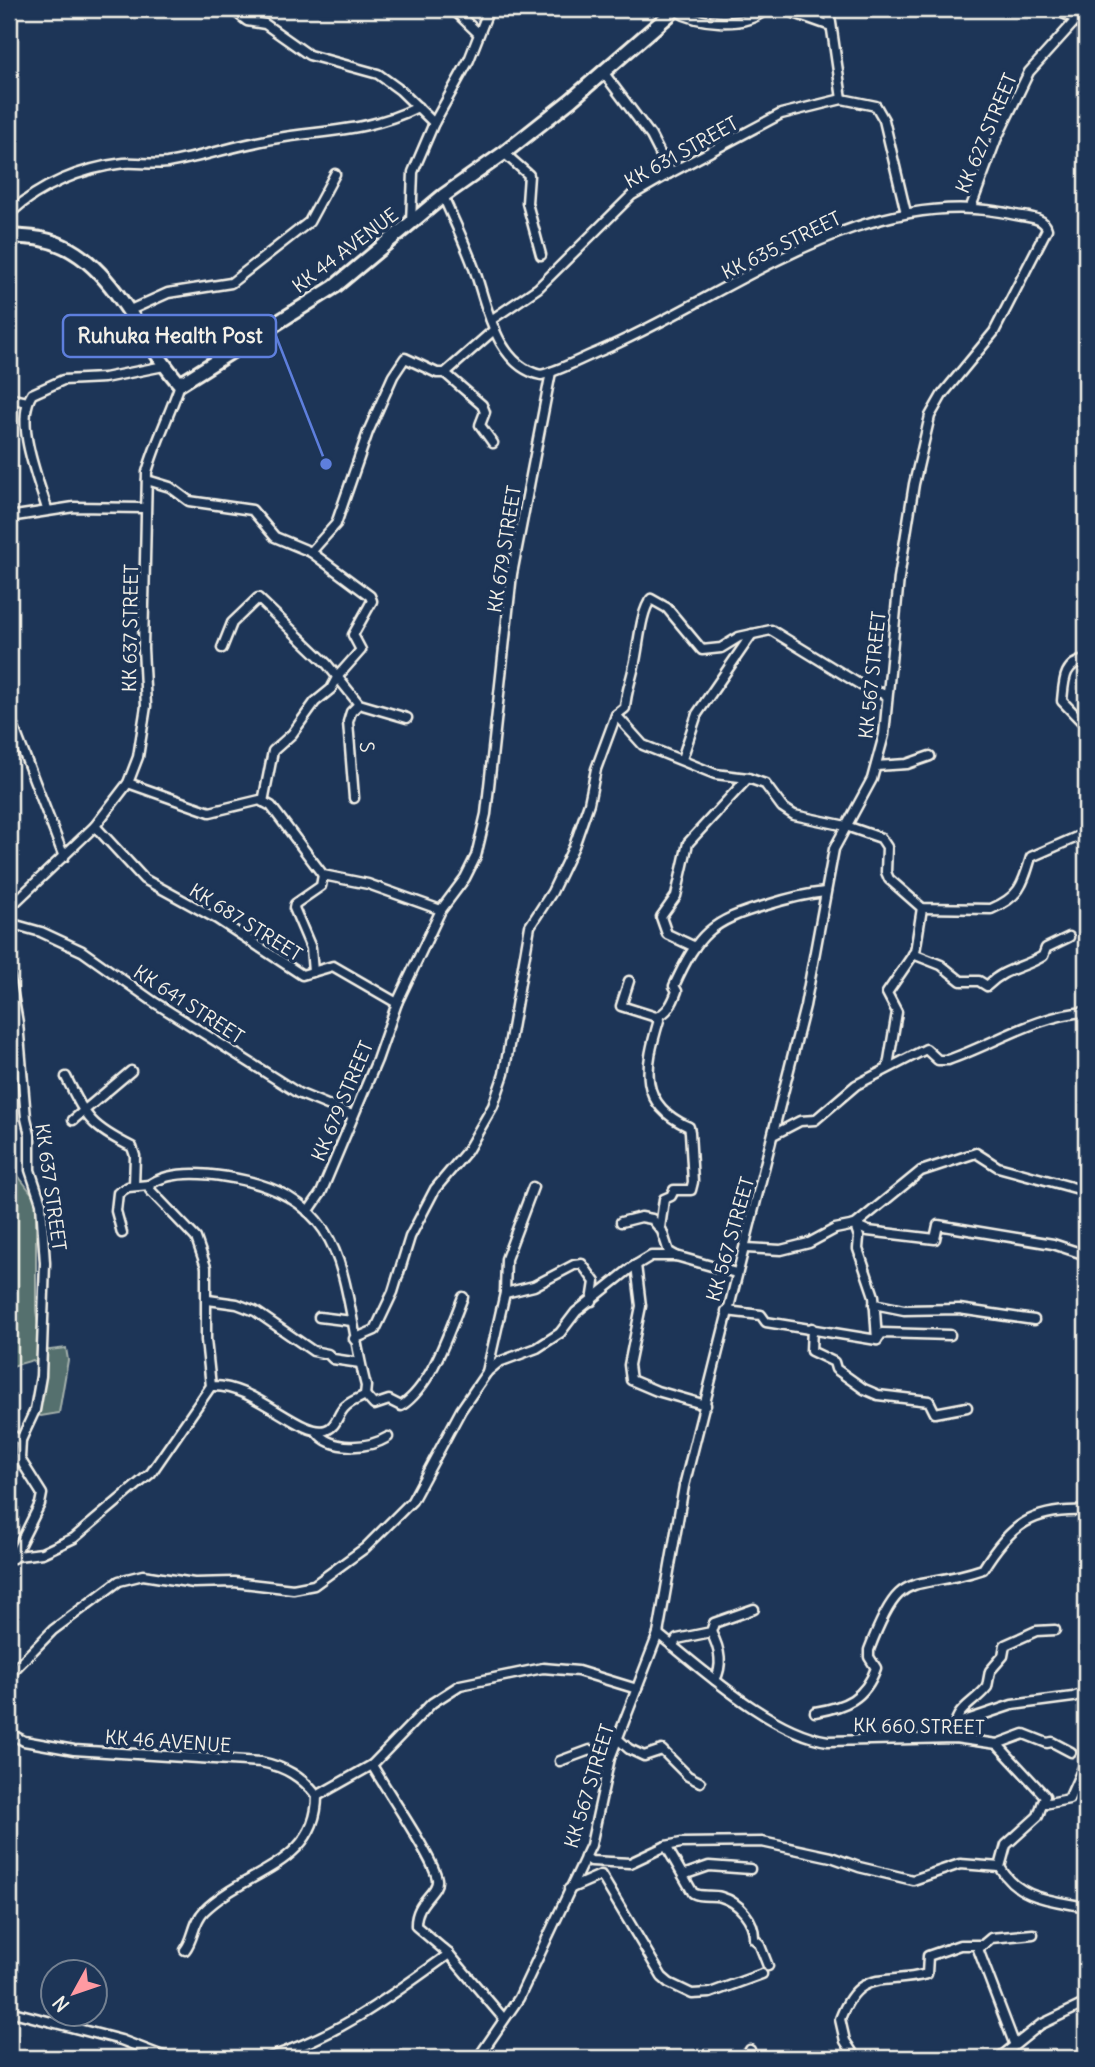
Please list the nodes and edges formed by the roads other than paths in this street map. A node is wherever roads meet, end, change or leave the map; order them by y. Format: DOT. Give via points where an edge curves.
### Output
graph roads {
  1 [pos="232,9"];
  2 [pos="453,9"];
  3 [pos="489,9"];
  4 [pos="675,9"];
  5 [pos="766,9"];
  6 [pos="783,9"];
  7 [pos="829,9"];
  8 [pos="1054,9"];
  9 [pos="1086,9"];
  10 [pos="1078,20"];
  11 [pos="831,26"];
  12 [pos="478,33"];
  13 [pos="603,72"];
  14 [pos="842,99"];
  15 [pos="418,107"];
  16 [pos="434,123"];
  17 [pos="504,153"];
  18 [pos="670,173"];
  19 [pos="335,174"];
  20 [pos="443,196"];
  21 [pos="971,207"];
  22 [pos="906,213"];
  23 [pos="9,214"];
  24 [pos="411,225"];
  25 [pos="9,236"];
  26 [pos="541,255"];
  27 [pos="128,311"];
  28 [pos="491,320"];
  29 [pos="495,329"];
  30 [pos="164,366"];
  31 [pos="551,372"];
  32 [pos="445,373"];
  33 [pos="180,384"];
  34 [pos="9,398"];
  35 [pos="27,402"];
  36 [pos="936,405"];
  37 [pos="493,443"];
  38 [pos="147,480"];
  39 [pos="144,508"];
  40 [pos="47,509"];
  41 [pos="9,517"];
  42 [pos="311,552"];
  43 [pos="752,634"];
  44 [pos="222,648"];
  45 [pos="1086,660"];
  46 [pos="338,676"];
  47 [pos="886,695"];
  48 [pos="359,704"];
  49 [pos="9,715"];
  50 [pos="616,715"];
  51 [pos="407,718"];
  52 [pos="1086,726"];
  53 [pos="930,756"];
  54 [pos="682,759"];
  55 [pos="876,766"];
  56 [pos="748,778"];
  57 [pos="128,783"];
  58 [pos="354,798"];
  59 [pos="263,802"];
  60 [pos="95,826"];
  61 [pos="846,826"];
  62 [pos="1086,833"];
  63 [pos="65,857"];
  64 [pos="323,874"];
  65 [pos="825,892"];
  66 [pos="9,908"];
  67 [pos="922,908"];
  68 [pos="441,910"];
  69 [pos="9,923"];
  70 [pos="1069,937"];
  71 [pos="695,947"];
  72 [pos="913,954"];
  73 [pos="9,972"];
  74 [pos="313,972"];
  75 [pos="629,981"];
  76 [pos="397,1003"];
  77 [pos="1086,1012"];
  78 [pos="656,1017"];
  79 [pos="888,1066"];
  80 [pos="131,1071"];
  81 [pos="66,1077"];
  82 [pos="83,1111"];
  83 [pos="352,1115"];
  84 [pos="73,1120"];
  85 [pos="775,1133"];
  86 [pos="152,1183"];
  87 [pos="134,1186"];
  88 [pos="533,1187"];
  89 [pos="1086,1191"];
  90 [pos="308,1212"];
  91 [pos="621,1222"];
  92 [pos="855,1225"];
  93 [pos="660,1228"];
  94 [pos="122,1233"];
  95 [pos="746,1248"];
  96 [pos="1086,1255"];
  97 [pos="676,1256"];
  98 [pos="636,1265"];
  99 [pos="736,1273"];
  100 [pos="505,1293"];
  101 [pos="463,1297"];
  102 [pos="208,1300"];
  103 [pos="592,1301"];
  104 [pos="874,1304"];
  105 [pos="726,1311"];
  106 [pos="320,1317"];
  107 [pos="1034,1320"];
  108 [pos="352,1321"];
  109 [pos="812,1328"];
  110 [pos="950,1335"];
  111 [pos="354,1339"];
  112 [pos="877,1340"];
  113 [pos="360,1363"];
  114 [pos="487,1372"];
  115 [pos="211,1386"];
  116 [pos="365,1395"];
  117 [pos="706,1405"];
  118 [pos="967,1407"];
  119 [pos="317,1432"];
  120 [pos="9,1434"];
  121 [pos="388,1437"];
  122 [pos="21,1440"];
  123 [pos="1086,1511"];
  124 [pos="11,1557"];
  125 [pos="754,1609"];
  126 [pos="1055,1630"];
  127 [pos="711,1632"];
  128 [pos="658,1634"];
  129 [pos="672,1646"];
  130 [pos="9,1675"];
  131 [pos="715,1680"];
  132 [pos="638,1689"];
  133 [pos="1086,1692"];
  134 [pos="815,1712"];
  135 [pos="955,1724"];
  136 [pos="9,1733"];
  137 [pos="955,1738"];
  138 [pos="619,1740"];
  139 [pos="998,1744"];
  140 [pos="1071,1752"];
  141 [pos="610,1758"];
  142 [pos="560,1761"];
  143 [pos="1086,1761"];
  144 [pos="372,1765"];
  145 [pos="700,1782"];
  146 [pos="317,1796"];
  147 [pos="1044,1804"];
  148 [pos="666,1846"];
  149 [pos="584,1857"];
  150 [pos="1000,1867"];
  151 [pos="750,1869"];
  152 [pos="683,1875"];
  153 [pos="569,1889"];
  154 [pos="1086,1907"];
  155 [pos="1033,1934"];
  156 [pos="980,1945"];
  157 [pos="185,1950"];
  158 [pos="449,1954"];
  159 [pos="768,1966"];
  160 [pos="762,1974"];
  161 [pos="1086,2003"];
  162 [pos="9,2011"];
  163 [pos="504,2019"];
  164 [pos="1014,2043"];
  165 [pos="168,2058"];
  166 [pos="268,2058"];
  167 [pos="478,2058"];
  168 [pos="856,2058"];
  169 [pos="999,2058"];
  1 -- 15 [label="street" via="247,21 265,24 309,55 377,74"];
  2 -- 12 [label="street"];
  3 -- 12 [label="street"];
  4 -- 5 [label="street" via="703,21 755,19"];
  4 -- 13 [label="main road, KK 44 AVENUE"];
  6 -- 11 [label="street"];
  7 -- 11 [label="street"];
  8 -- 10 [label="street"];
  9 -- 10 [label="street, KK 627 STREET"];
  10 -- 21 [label="street, KK 627 STREET" via="1029,72"];
  11 -- 14 [label="street"];
  12 -- 16 [label="street" via="469,60"];
  13 -- 17 [label="main road, KK 44 AVENUE"];
  13 -- 18 [label="street" via="651,136"];
  14 -- 18 [label="street, KK 631 STREET" via="781,114"];
  14 -- 22 [label="street, KK 631 STREET" via="876,106 880,111"];
  15 -- 16 [label="street"];
  15 -- 23 [label="street" via="350,130 273,139 164,163 125,163 74,173"];
  16 -- 24 [label="street" via="413,172"];
  17 -- 20 [label="main road, KK 44 AVENUE"];
  17 -- 26 [label="street" via="529,175 527,203"];
  18 -- 28 [label="street, KK 631 STREET" via="632,195 538,288"];
  19 -- 27 [label="street" via="309,222 231,283 168,293"];
  20 -- 24 [label="main road, KK 44 AVENUE"];
  20 -- 28 [label="street"];
  21 -- 22 [label="street, KK 635 STREET"];
  21 -- 36 [label="street, KK 635 STREET" via="1041,220 1048,229 994,332"];
  22 -- 31 [label="street, KK 635 STREET" via="848,229 784,257 650,330"];
  24 -- 33 [label="main road, KK 44 AVENUE" via="334,287"];
  25 -- 27 [label="main road" via="43,239 82,257"];
  27 -- 30 [label="main road"];
  28 -- 29 [label="street"];
  29 -- 31 [label="street" via="511,358 528,372"];
  29 -- 32 [label="street"];
  30 -- 33 [label="main road"];
  30 -- 35 [label="street" via="104,378 63,380 32,394"];
  31 -- 68 [label="street, KK 679 STREET" via="512,573 486,814 476,856"];
  32 -- 37 [label="street" via="482,405 485,412 480,425"];
  32 -- 42 [label="street" via="401,360 368,432 337,524"];
  33 -- 38 [label="street, KK 637 STREET" via="154,446"];
  34 -- 35 [label="street"];
  35 -- 40 [label="street" via="25,428"];
  36 -- 47 [label="street, KK 567 STREET" via="914,484"];
  38 -- 39 [label="street, KK 637 STREET"];
  38 -- 42 [label="street" via="170,487 189,501 252,510 275,537"];
  39 -- 40 [label="street"];
  39 -- 57 [label="street, KK 637 STREET" via="148,541 143,649 146,706 138,757"];
  40 -- 41 [label="street"];
  42 -- 46 [label="street" via="372,601 353,635 361,650"];
  43 -- 47 [label="street" via="771,630 864,687"];
  43 -- 50 [label="street" via="722,648 702,650 667,608 651,599 644,608 625,708"];
  43 -- 54 [label="street" via="697,714"];
  44 -- 46 [label="street" via="232,623 258,598"];
  45 -- 52 [label="street" via="1068,668 1062,701"];
  46 -- 48 [label="street"];
  46 -- 59 [label="street" via="273,751"];
  47 -- 55 [label="street, KK 567 STREET" via="884,735"];
  48 -- 51 [label="street"];
  48 -- 58 [label="street, S" via="348,722"];
  49 -- 63 [label="street"];
  50 -- 54 [label="street" via="643,744"];
  50 -- 111 [label="street" via="574,846 530,926 504,1074 493,1106 467,1151 435,1189 410,1237 393,1292 375,1329"];
  53 -- 55 [label="street"];
  54 -- 56 [label="street" via="715,774"];
  55 -- 61 [label="street, KK 567 STREET"];
  56 -- 61 [label="street" via="765,784 794,815"];
  56 -- 71 [label="street" via="688,843 676,896 661,917 667,934"];
  57 -- 59 [label="street" via="211,812 247,801"];
  57 -- 60 [label="street, KK 637 STREET"];
  59 -- 64 [label="street" via="271,806"];
  60 -- 63 [label="street, KK 637 STREET"];
  60 -- 74 [label="street, KK 687 STREET" via="144,879 217,919 285,966 302,975"];
  61 -- 65 [label="street, KK 567 STREET" via="834,849"];
  61 -- 67 [label="street" via="885,841 889,879"];
  62 -- 67 [label="street" via="1031,857 1024,884 997,907"];
  63 -- 66 [label="street, KK 637 STREET"];
  64 -- 68 [label="street" via="368,884"];
  64 -- 74 [label="street" via="321,886 294,908 312,948"];
  65 -- 71 [label="street" via="726,917"];
  65 -- 85 [label="street, KK 567 STREET" via="805,1006"];
  67 -- 72 [label="street"];
  68 -- 76 [label="street, KK 679 STREET"];
  69 -- 83 [label="street, KK 641 STREET" via="82,951 298,1093"];
  70 -- 72 [label="street" via="1046,948 1043,956 1027,966 1017,965 1001,973 987,986 961,981 941,965"];
  71 -- 78 [label="street" via="674,986 674,999"];
  72 -- 79 [label="street" via="887,993 897,1012"];
  73 -- 122 [label="street, KK 637 STREET" via="45,1264 41,1376 35,1410"];
  74 -- 76 [label="street, KK 687 STREET" via="333,966"];
  75 -- 78 [label="street" via="621,1006"];
  76 -- 83 [label="street, KK 679 STREET"];
  77 -- 79 [label="street" via="1037,1022 948,1060 938,1060 926,1049"];
  78 -- 93 [label="street" via="647,1080 663,1113 689,1127 694,1182 691,1190 674,1190 664,1199"];
  79 -- 85 [label="street" via="856,1085 815,1121 800,1121"];
  80 -- 82 [label="street"];
  81 -- 82 [label="street"];
  82 -- 84 [label="street"];
  82 -- 87 [label="street" via="99,1131 132,1147"];
  83 -- 90 [label="street, KK 679 STREET" via="321,1193"];
  85 -- 95 [label="street, KK 567 STREET"];
  86 -- 87 [label="street"];
  86 -- 90 [label="street" via="194,1173 229,1177 281,1192"];
  86 -- 102 [label="street" via="150,1190 196,1238 206,1267"];
  87 -- 94 [label="street" via="115,1199"];
  88 -- 100 [label="street" via="506,1259"];
  89 -- 92 [label="street" via="998,1167 976,1153 921,1171"];
  90 -- 108 [label="street" via="335,1246"];
  91 -- 93 [label="street" via="641,1217 652,1219"];
  92 -- 95 [label="street" via="781,1250"];
  92 -- 96 [label="street" via="868,1231 935,1239 938,1225 962,1228 1053,1244"];
  92 -- 104 [label="street"];
  93 -- 97 [label="street" via="669,1252"];
  95 -- 99 [label="street, KK 567 STREET"];
  97 -- 98 [label="street" via="651,1256"];
  97 -- 99 [label="street"];
  98 -- 103 [label="street"];
  98 -- 117 [label="street" via="641,1306 629,1365 631,1380"];
  99 -- 105 [label="street, KK 567 STREET"];
  100 -- 103 [label="street" via="534,1286 582,1264 595,1282"];
  100 -- 114 [label="street"];
  101 -- 116 [label="street" via="441,1352 411,1400 401,1406 389,1400 374,1405"];
  102 -- 113 [label="street" via="255,1311 313,1351"];
  102 -- 115 [label="street"];
  103 -- 114 [label="street" via="576,1312 560,1333"];
  104 -- 107 [label="street"];
  104 -- 112 [label="street"];
  105 -- 109 [label="street"];
  105 -- 117 [label="street, KK 567 STREET"];
  106 -- 108 [label="street"];
  108 -- 111 [label="street"];
  109 -- 112 [label="street"];
  109 -- 118 [label="street" via="811,1351 834,1362 836,1369 864,1389 929,1401 935,1413"];
  110 -- 112 [label="street" via="882,1333"];
  111 -- 113 [label="street"];
  113 -- 116 [label="street"];
  114 -- 130 [label="street" via="412,1501 365,1548 314,1585 293,1589 143,1575 119,1581 53,1630"];
  115 -- 119 [label="street" via="252,1394"];
  115 -- 124 [label="street" via="151,1473 62,1546"];
  116 -- 119 [label="street" via="347,1404 335,1424"];
  117 -- 128 [label="street, KK 567 STREET" via="684,1486"];
  119 -- 121 [label="street" via="332,1444 347,1446"];
  120 -- 122 [label="street"];
  122 -- 124 [label="street" via="20,1459 42,1493"];
  123 -- 134 [label="street" via="1042,1513 1016,1525 982,1569 912,1583 898,1593 869,1650 876,1668 873,1678 848,1705"];
  125 -- 127 [label="street" via="714,1623"];
  126 -- 135 [label="street" via="1036,1631 1005,1645 1003,1656 990,1671 989,1684 960,1709"];
  127 -- 129 [label="street" via="677,1639"];
  127 -- 131 [label="street" via="719,1647"];
  128 -- 129 [label="street, KK 660 STREET"];
  128 -- 132 [label="street, KK 567 STREET"];
  129 -- 131 [label="street, KK 660 STREET"];
  131 -- 137 [label="street, KK 660 STREET" via="788,1729 814,1739"];
  132 -- 138 [label="street, KK 567 STREET"];
  132 -- 144 [label="street" via="578,1671 543,1668 460,1685 432,1703"];
  133 -- 135 [label="street" via="1012,1705"];
  135 -- 137 [label="street"];
  136 -- 146 [label="street, KK 46 AVENUE" via="24,1741 74,1750 282,1766"];
  137 -- 139 [label="street, KK 660 STREET"];
  138 -- 141 [label="street, KK 567 STREET"];
  138 -- 145 [label="street" via="645,1756 662,1749"];
  139 -- 140 [label="street" via="1024,1734"];
  139 -- 147 [label="street, KK 660 STREET" via="1045,1796"];
  141 -- 142 [label="street" via="590,1750"];
  141 -- 149 [label="street, KK 567 STREET" via="591,1845"];
  143 -- 147 [label="street" via="1069,1800"];
  144 -- 146 [label="street"];
  144 -- 158 [label="street" via="437,1878 437,1887 420,1905 416,1926"];
  146 -- 157 [label="street" via="317,1816 300,1845 201,1913"];
  147 -- 150 [label="street" via="1028,1827 1006,1845"];
  148 -- 149 [label="street" via="630,1863"];
  148 -- 150 [label="street" via="762,1842 913,1880 960,1864"];
  148 -- 152 [label="street"];
  149 -- 153 [label="street, KK 567 STREET"];
  150 -- 154 [label="street" via="1010,1883 1028,1895"];
  151 -- 152 [label="street" via="709,1866"];
  152 -- 159 [label="street" via="693,1893 719,1896 742,1910 752,1923 754,1939"];
  153 -- 160 [label="street" via="601,1875 662,1977 679,1989 710,1993"];
  153 -- 163 [label="street, KK 567 STREET" via="519,1998"];
  155 -- 156 [label="street" via="992,1938"];
  156 -- 164 [label="street"];
  156 -- 168 [label="street" via="960,1945 928,1956 927,1975 872,1980 854,1991 840,2020 845,2041"];
  158 -- 163 [label="street"];
  158 -- 166 [label="street" via="356,2020"];
  161 -- 164 [label="street"];
  162 -- 165 [label="street" via="121,2040"];
  163 -- 167 [label="street, KK 567 STREET"];
  164 -- 169 [label="street"];
}
